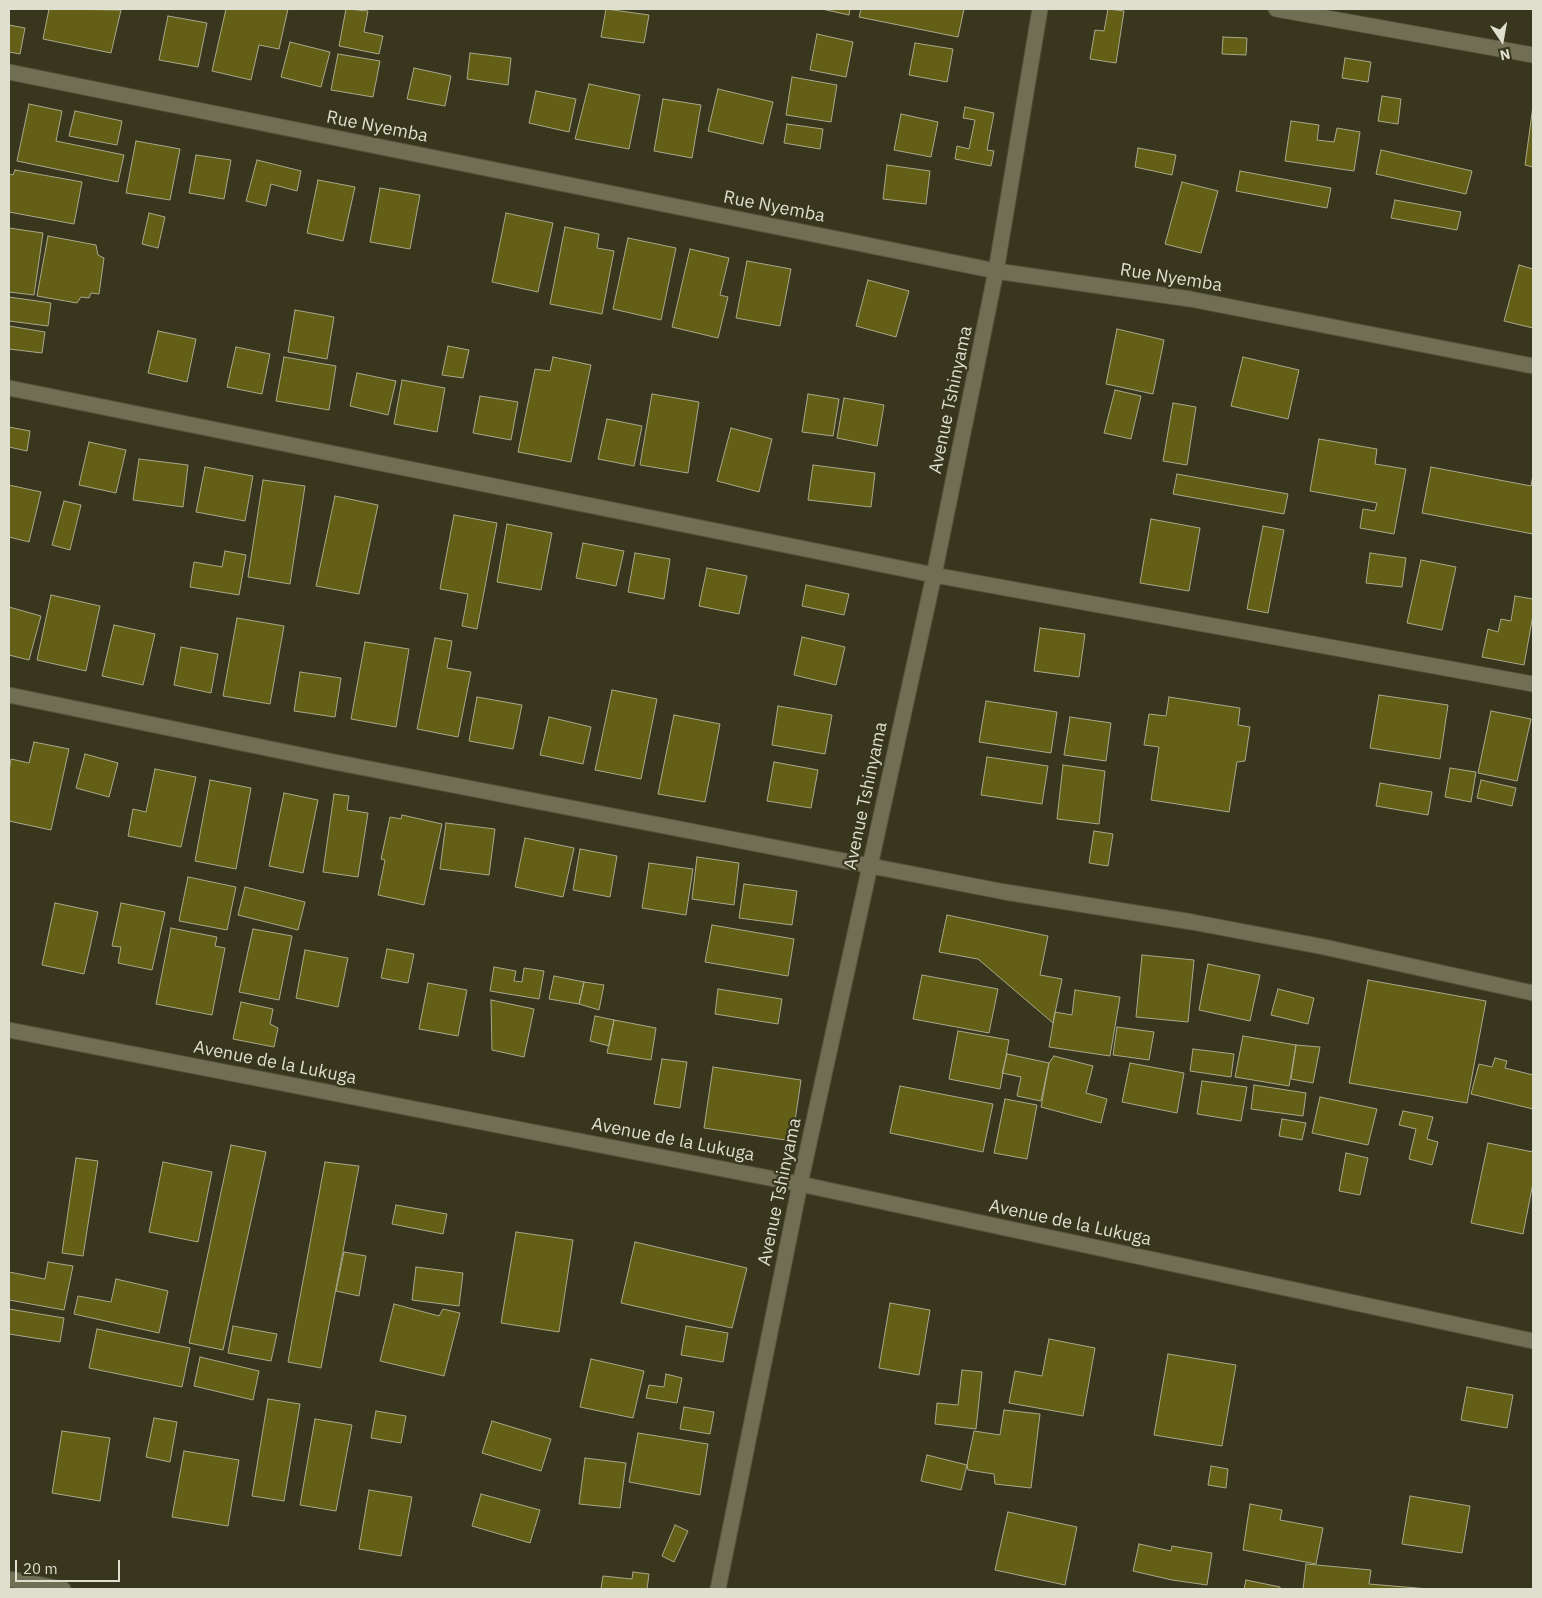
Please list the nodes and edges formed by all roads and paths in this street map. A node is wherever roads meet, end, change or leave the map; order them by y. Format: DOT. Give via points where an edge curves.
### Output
graph roads {
  1 [pos="1040,9"];
  2 [pos="1276,9"];
  3 [pos="1533,55"];
  4 [pos="9,72"];
  5 [pos="996,270"];
  6 [pos="1533,366"];
  7 [pos="9,388"];
  8 [pos="934,574"];
  9 [pos="1533,684"];
  10 [pos="9,695"];
  11 [pos="870,866"];
  12 [pos="1533,993"];
  13 [pos="9,1030"];
  14 [pos="800,1184"];
  15 [pos="1533,1341"];
  16 [pos="9,1579"];
  17 [pos="63,1589"];
  18 [pos="718,1589"];
  1 -- 5 [label="street, Avenue Tshinyama"];
  2 -- 3 [label="street"];
  4 -- 5 [label="street, Rue Nyemba"];
  5 -- 6 [label="street, Rue Nyemba" via="1190,299"];
  5 -- 8 [label="street, Avenue Tshinyama"];
  7 -- 8 [label="street"];
  8 -- 9 [label="street"];
  8 -- 11 [label="street, Avenue Tshinyama"];
  10 -- 11 [label="street"];
  11 -- 12 [label="street" via="1324,947"];
  11 -- 14 [label="street, Avenue Tshinyama"];
  13 -- 14 [label="street, Avenue de la Lukuga"];
  14 -- 15 [label="street, Avenue de la Lukuga"];
  14 -- 18 [label="street, Avenue Tshinyama"];
  16 -- 17 [label="street"];
}
